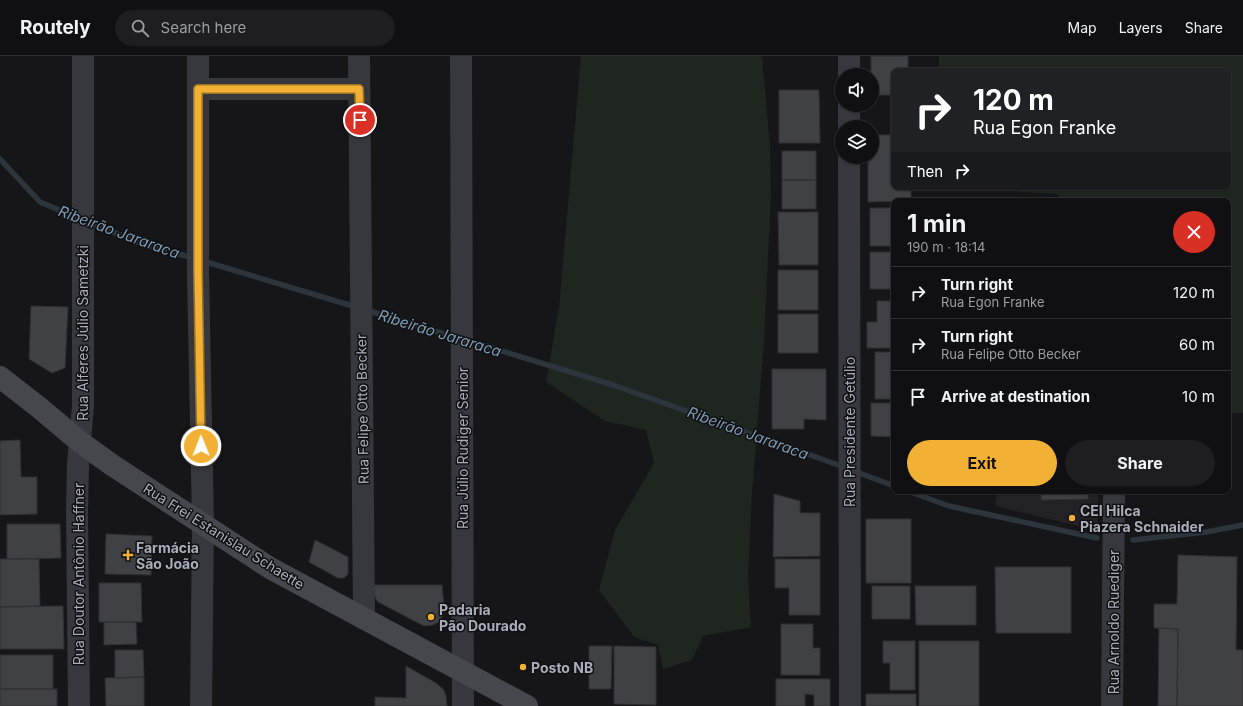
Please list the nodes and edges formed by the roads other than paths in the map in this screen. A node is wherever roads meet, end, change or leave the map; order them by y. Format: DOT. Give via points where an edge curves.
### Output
graph roads {
  1 [pos="84,56"];
  2 [pos="198,56"];
  3 [pos="359,56"];
  4 [pos="461,56"];
  5 [pos="849,56"];
  6 [pos="849,68"];
  7 [pos="198,89"];
  8 [pos="359,89"];
  9 [pos="849,164"];
  10 [pos="0,377"];
  11 [pos="80,442"];
  12 [pos="1114,494"];
  13 [pos="203,525"];
  14 [pos="364,618"];
  15 [pos="463,671"];
  16 [pos="79,706"];
  17 [pos="201,706"];
  18 [pos="463,706"];
  19 [pos="527,706"];
  20 [pos="850,706"];
  21 [pos="1112,706"];
  1 -- 11 [label="street, Rua Alferes Júlio Sametzki" via="83,406"];
  2 -- 7 [label="street"];
  3 -- 8 [label="street, Rua Felipe Otto Becker"];
  4 -- 15 [label="street, Rua Júlio Rudiger Senior"];
  5 -- 6 [label="street"];
  7 -- 8 [label="street"];
  7 -- 13 [label="street" via="198,272"];
  8 -- 14 [label="street, Rua Felipe Otto Becker"];
  9 -- 20 [label="street, Rua Presidente Getúlio"];
  10 -- 11 [label="main road, Rua Frei Estanislau Schaette"];
  11 -- 13 [label="main road, Rua Frei Estanislau Schaette"];
  11 -- 16 [label="street, Rua Doutor Antônio Haffner" via="77,512"];
  12 -- 21 [label="street, Rua Arnoldo Ruediger"];
  13 -- 14 [label="main road, Rua Frei Estanislau Schaette" via="270,568"];
  13 -- 17 [label="street"];
  14 -- 15 [label="main road, Rua Frei Estanislau Schaette"];
  15 -- 18 [label="street, Rua Júlio Rudiger Senior"];
  15 -- 19 [label="main road, Rua Frei Estanislau Schaette"];
}
